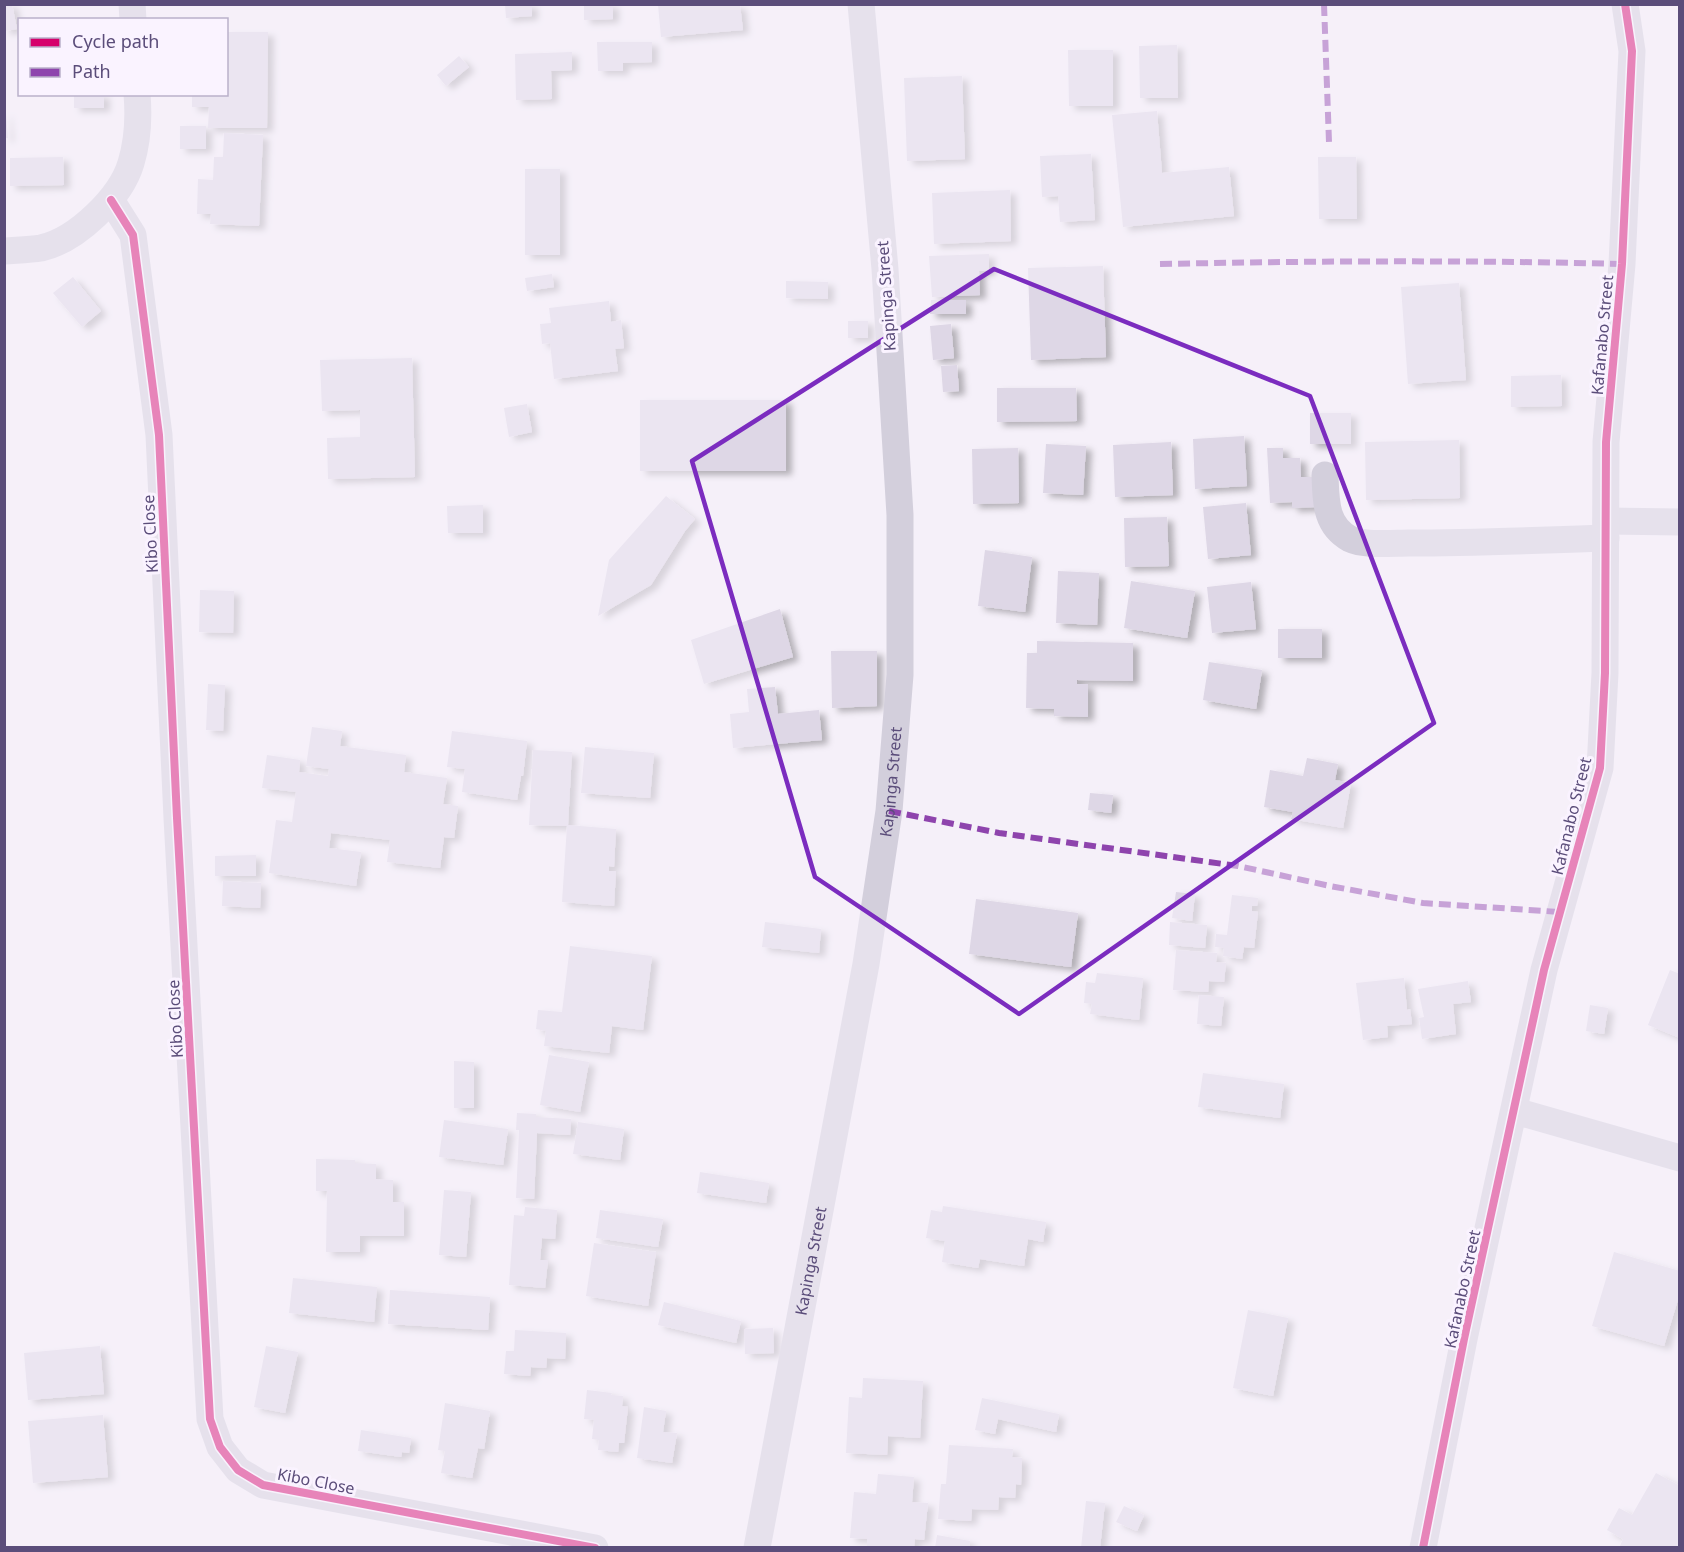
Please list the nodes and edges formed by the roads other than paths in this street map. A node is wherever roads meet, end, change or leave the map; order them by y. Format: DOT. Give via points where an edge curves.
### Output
graph roads {
  1 [pos="861,4"];
  2 [pos="1625,4"];
  3 [pos="137,96"];
  4 [pos="111,200"];
  5 [pos="4,251"];
  6 [pos="1325,475"];
  7 [pos="1680,522"];
  8 [pos="1606,530"];
  9 [pos="1515,1111"];
  10 [pos="1680,1158"];
  11 [pos="595,1548"];
  12 [pos="757,1548"];
  13 [pos="1423,1548"];
  1 -- 12 [label="street, Kapinga Street" via="883,248 900,515 900,675 889,811 866,964"];
  2 -- 8 [label="street, Kafanabo Street" via="1632,51 1622,264 1606,442"];
  3 -- 4 [label="street" via="139,123 131,164"];
  4 -- 5 [label="street" via="81,229 43,248"];
  4 -- 11 [label="street, Kibo Close" via="133,235 159,435 210,1419 220,1447 238,1470 263,1485"];
  6 -- 8 [label="street" via="1327,510 1335,526 1352,540 1449,543"];
  7 -- 8 [label="street"];
  8 -- 9 [label="street, Kafanabo Street" via="1600,768 1544,970"];
  9 -- 10 [label="street"];
  9 -- 13 [label="street, Kafanabo Street"];
}
